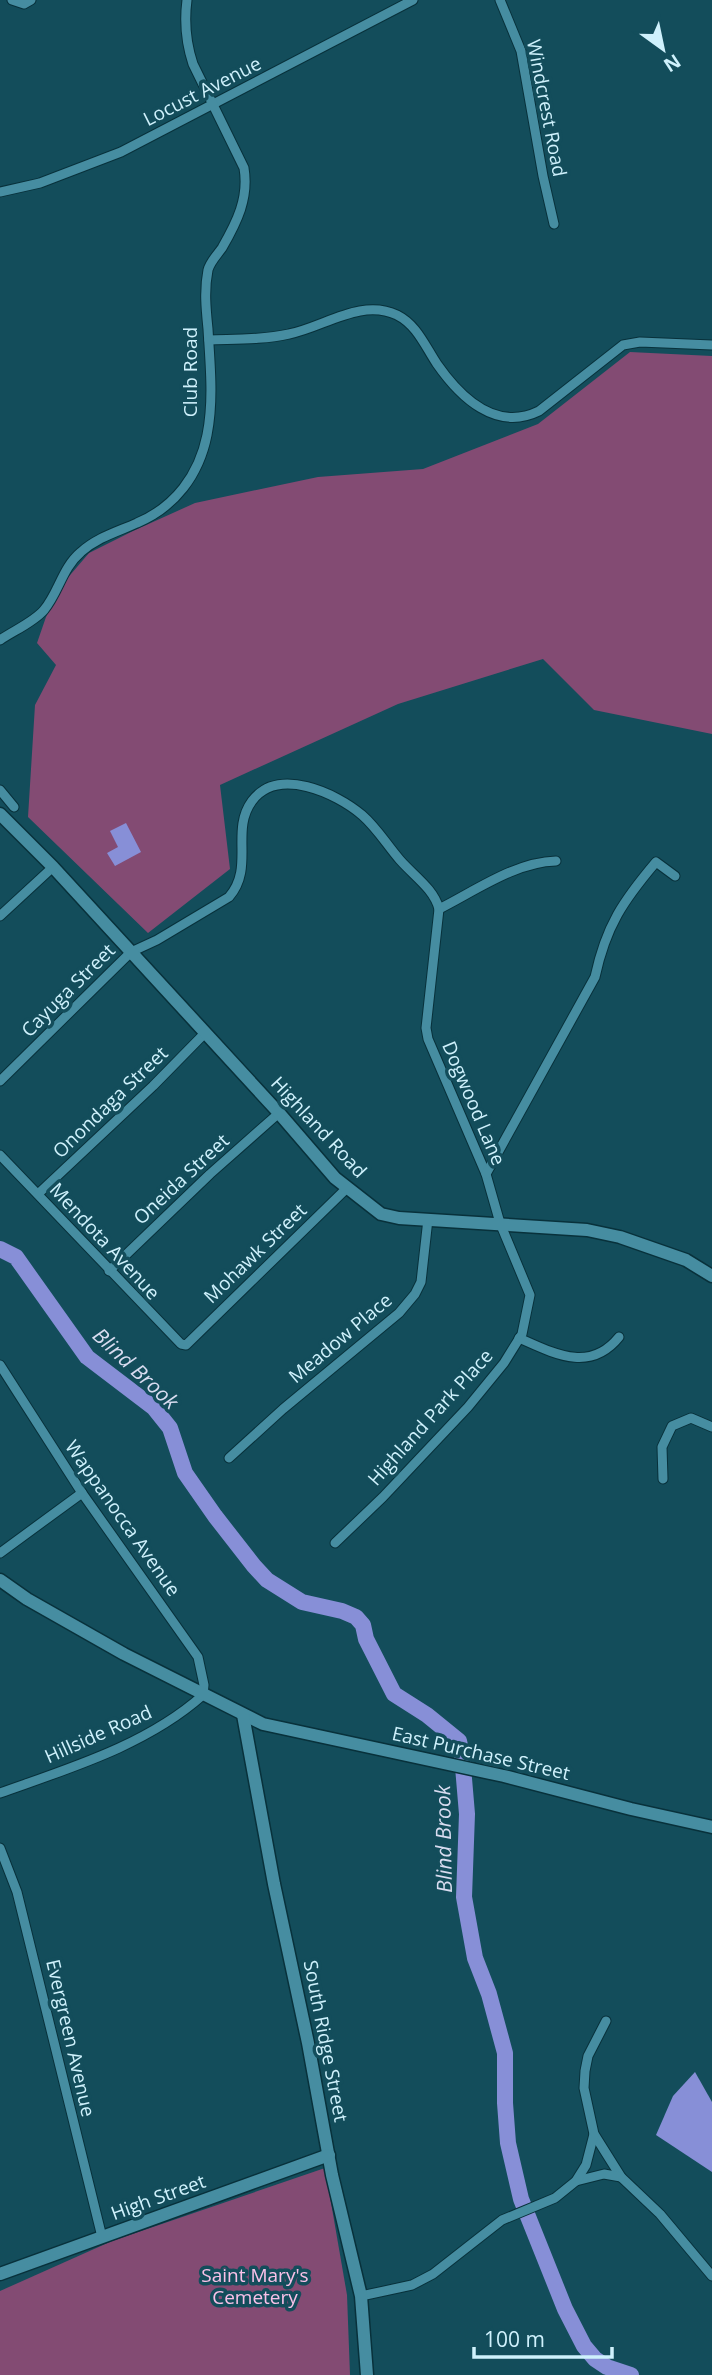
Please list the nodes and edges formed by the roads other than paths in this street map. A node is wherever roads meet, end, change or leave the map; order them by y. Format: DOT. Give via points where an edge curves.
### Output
graph roads {
  1 [pos="12,0"];
  2 [pos="31,0"];
  3 [pos="187,0"];
  4 [pos="500,0"];
  5 [pos="407,1"];
  6 [pos="214,105"];
  7 [pos="0,192"];
  8 [pos="555,224"];
  9 [pos="209,340"];
  10 [pos="712,345"];
  11 [pos="0,640"];
  12 [pos="0,790"];
  13 [pos="14,807"];
  14 [pos="0,814"];
  15 [pos="556,861"];
  16 [pos="53,867"];
  17 [pos="675,876"];
  18 [pos="439,909"];
  19 [pos="0,916"];
  20 [pos="131,952"];
  21 [pos="205,1033"];
  22 [pos="0,1081"];
  23 [pos="279,1113"];
  24 [pos="0,1155"];
  25 [pos="486,1174"];
  26 [pos="347,1188"];
  27 [pos="38,1194"];
  28 [pos="428,1219"];
  29 [pos="500,1223"];
  30 [pos="109,1271"];
  31 [pos="712,1276"];
  32 [pos="620,1337"];
  33 [pos="519,1338"];
  34 [pos="188,1343"];
  35 [pos="0,1366"];
  36 [pos="712,1427"];
  37 [pos="229,1458"];
  38 [pos="663,1479"];
  39 [pos="82,1493"];
  40 [pos="335,1542"];
  41 [pos="0,1553"];
  42 [pos="0,1580"];
  43 [pos="203,1695"];
  44 [pos="243,1714"];
  45 [pos="0,1793"];
  46 [pos="712,1827"];
  47 [pos="0,1848"];
  48 [pos="606,2021"];
  49 [pos="594,2134"];
  50 [pos="329,2155"];
  51 [pos="621,2177"];
  52 [pos="576,2181"];
  53 [pos="102,2237"];
  54 [pos="709,2266"];
  55 [pos="0,2274"];
  56 [pos="712,2276"];
  57 [pos="360,2296"];
  58 [pos="367,2375"];
  1 -- 2 [label="street" via="24,5"];
  3 -- 6 [label="street, Club Road" via="188,48"];
  4 -- 8 [label="street, Windcrest Road" via="520,51"];
  5 -- 6 [label="street, Locust Avenue"];
  6 -- 7 [label="street, Locust Avenue" via="75,171"];
  6 -- 9 [label="street, Club Road" via="247,183 244,203 208,267"];
  9 -- 10 [label="street" via="266,338 318,327 354,311 387,311 409,322 437,364 469,399 480,408 514,419 539,411 623,345"];
  9 -- 11 [label="street, Club Road" via="207,435 186,487 156,514 104,536 81,552 69,563 42,612"];
  12 -- 13 [label="street"];
  14 -- 16 [label="street, Highland Road"];
  15 -- 18 [label="street" via="522,868"];
  16 -- 19 [label="street"];
  16 -- 20 [label="street, Highland Road"];
  17 -- 25 [label="street" via="656,862 614,917 595,977"];
  18 -- 20 [label="street" via="433,893 364,816 332,795 283,784 250,803 241,834 242,873 229,897"];
  18 -- 25 [label="street, Dogwood Lane" via="428,1039"];
  20 -- 21 [label="street, Highland Road"];
  20 -- 22 [label="street, Cayuga Street"];
  21 -- 23 [label="street, Highland Road"];
  21 -- 27 [label="street, Onondaga Street"];
  23 -- 26 [label="street, Highland Road"];
  23 -- 30 [label="street, Oneida Street"];
  24 -- 27 [label="street, Mendota Avenue"];
  25 -- 29 [label="street, Dogwood Lane"];
  26 -- 28 [label="street, Highland Road" via="381,1214"];
  26 -- 34 [label="street, Mohawk Street"];
  27 -- 30 [label="street, Mendota Avenue"];
  28 -- 29 [label="street, Highland Road"];
  28 -- 37 [label="street, Meadow Place" via="421,1282 415,1294 399,1313"];
  29 -- 31 [label="street, Highland Road" via="620,1237 686,1260"];
  29 -- 33 [label="street, Highland Park Place" via="530,1294"];
  30 -- 34 [label="street, Mendota Avenue" via="178,1343"];
  32 -- 33 [label="street" via="610,1348 576,1359"];
  33 -- 40 [label="street, Highland Park Place" via="468,1407"];
  35 -- 39 [label="street, Wappanocca Avenue"];
  36 -- 38 [label="street" via="691,1418 672,1426 662,1447"];
  39 -- 41 [label="street"];
  39 -- 43 [label="street, Wappanocca Avenue" via="198,1657"];
  42 -- 43 [label="street"];
  43 -- 44 [label="street, East Purchase Street"];
  43 -- 45 [label="street, Hillside Road" via="177,1718 110,1751"];
  44 -- 46 [label="street, East Purchase Street" via="282,1729 504,1776"];
  44 -- 50 [label="street, South Ridge Street"];
  47 -- 53 [label="street, Evergreen Avenue" via="20,1904"];
  48 -- 49 [label="street" via="585,2071"];
  49 -- 51 [label="street"];
  49 -- 52 [label="street"];
  50 -- 53 [label="street, High Street"];
  50 -- 57 [label="street, South Ridge Street"];
  51 -- 52 [label="street"];
  51 -- 54 [label="street"];
  52 -- 57 [label="street" via="555,2197 502,2220 433,2274 412,2285"];
  53 -- 55 [label="street, High Street"];
  54 -- 56 [label="street"];
  57 -- 58 [label="street, South Ridge Street"];
}
